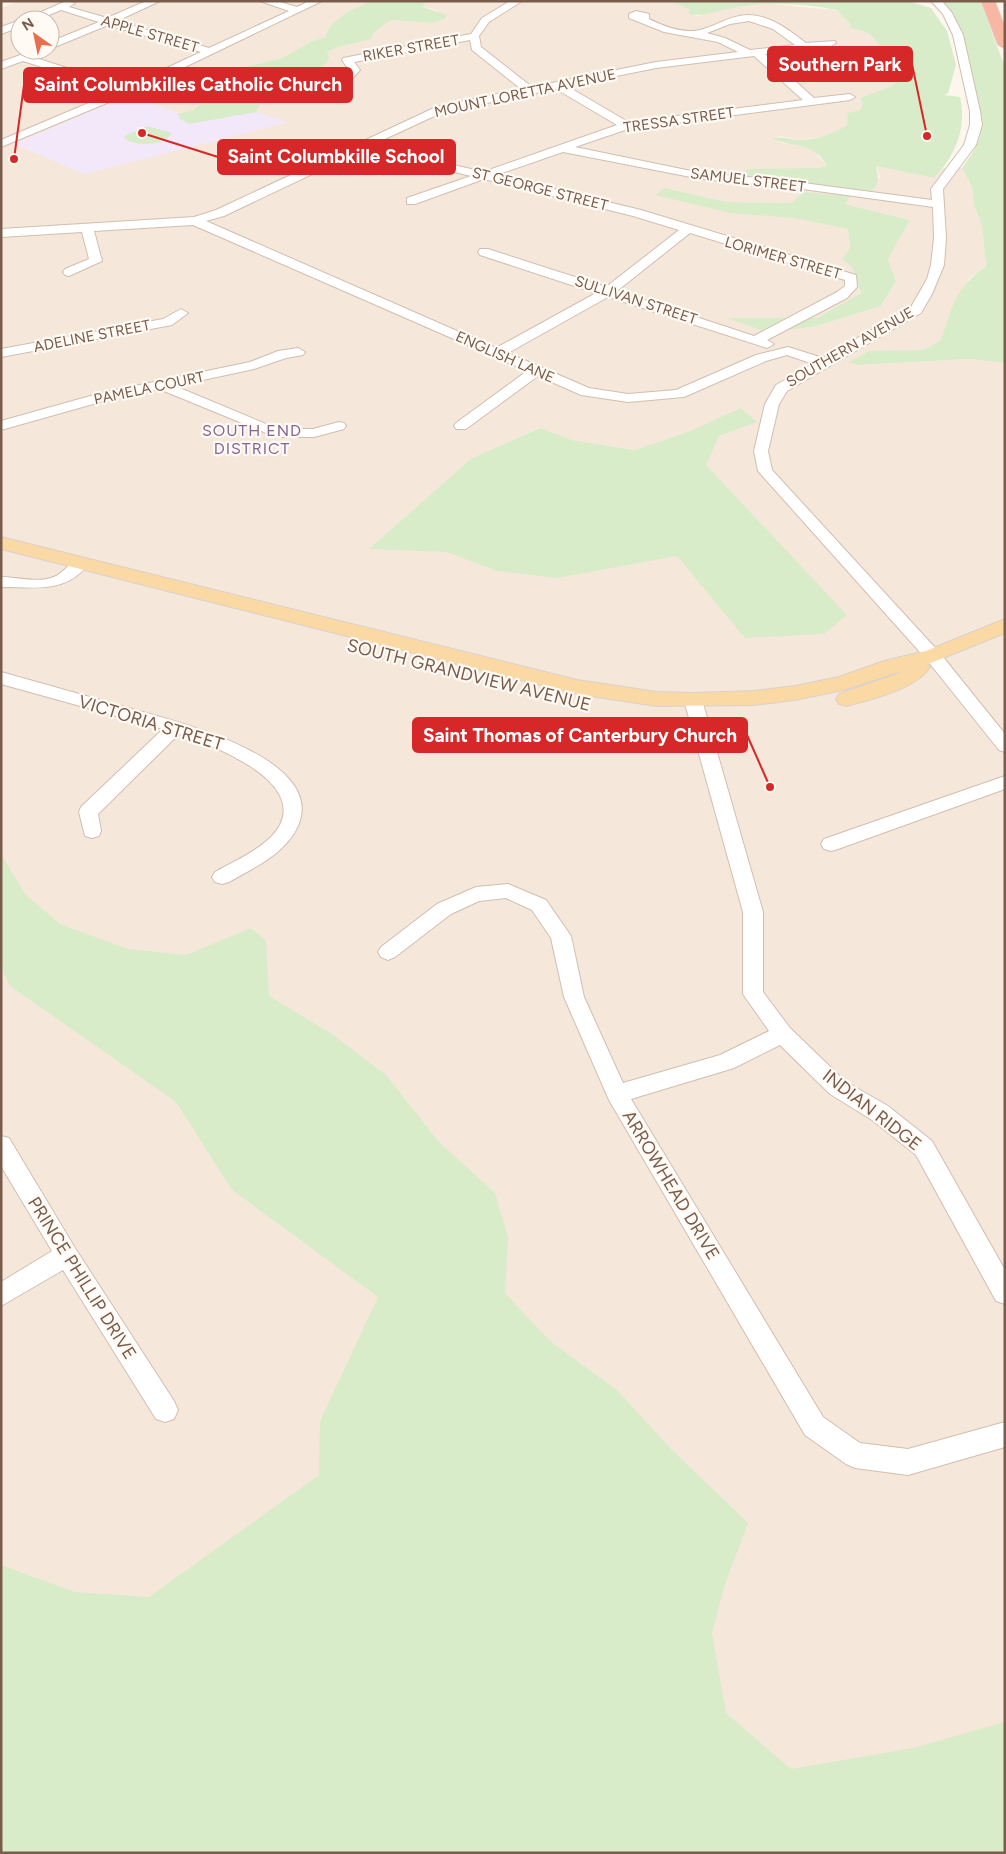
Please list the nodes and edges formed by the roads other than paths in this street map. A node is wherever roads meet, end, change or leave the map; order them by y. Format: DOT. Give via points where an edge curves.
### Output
graph roads {
  1 [pos="75,1"];
  2 [pos="155,1"];
  3 [pos="265,1"];
  4 [pos="317,1"];
  5 [pos="517,1"];
  6 [pos="936,1"];
  7 [pos="988,1"];
  8 [pos="60,8"];
  9 [pos="55,10"];
  10 [pos="298,10"];
  11 [pos="642,19"];
  12 [pos="108,22"];
  13 [pos="698,33"];
  14 [pos="474,36"];
  15 [pos="60,42"];
  16 [pos="832,43"];
  17 [pos="1005,45"];
  18 [pos="803,46"];
  19 [pos="211,52"];
  20 [pos="752,53"];
  21 [pos="17,60"];
  22 [pos="28,60"];
  23 [pos="1,66"];
  24 [pos="557,85"];
  25 [pos="529,90"];
  26 [pos="127,91"];
  27 [pos="850,97"];
  28 [pos="299,100"];
  29 [pos="810,102"];
  30 [pos="626,126"];
  31 [pos="8,129"];
  32 [pos="22,135"];
  33 [pos="1,144"];
  34 [pos="362,146"];
  35 [pos="559,148"];
  36 [pos="484,174"];
  37 [pos="411,201"];
  38 [pos="938,204"];
  39 [pos="196,221"];
  40 [pos="86,228"];
  41 [pos="687,229"];
  42 [pos="1,233"];
  43 [pos="484,252"];
  44 [pos="69,272"];
  45 [pos="609,291"];
  46 [pos="181,313"];
  47 [pos="756,340"];
  48 [pos="788,351"];
  49 [pos="298,352"];
  50 [pos="1,353"];
  51 [pos="497,354"];
  52 [pos="825,363"];
  53 [pos="536,371"];
  54 [pos="162,385"];
  55 [pos="1,426"];
  56 [pos="339,426"];
  57 [pos="460,426"];
  58 [pos="1,543"];
  59 [pos="1,559"];
  60 [pos="71,573"];
  61 [pos="1,582"];
  62 [pos="1005,625"];
  63 [pos="933,656"];
  64 [pos="1,678"];
  65 [pos="695,708"];
  66 [pos="176,727"];
  67 [pos="1005,746"];
  68 [pos="1005,782"];
  69 [pos="92,831"];
  70 [pos="831,844"];
  71 [pos="222,877"];
  72 [pos="388,952"];
  73 [pos="783,1034"];
  74 [pos="617,1094"];
  75 [pos="1,1146"];
  76 [pos="66,1255"];
  77 [pos="1005,1293"];
  78 [pos="1,1295"];
  79 [pos="165,1410"];
  80 [pos="1005,1434"];
  1 -- 8 [label="street"];
  2 -- 12 [label="street"];
  3 -- 10 [label="street"];
  4 -- 10 [label="street"];
  5 -- 14 [label="street" via="485,20"];
  6 -- 38 [label="street, SOUTHERN AVENUE" via="947,13 958,35 976,125 970,145 937,189"];
  7 -- 17 [label="highway"];
  8 -- 9 [label="street"];
  8 -- 12 [label="street, APPLE STREET"];
  10 -- 19 [label="street"];
  11 -- 13 [label="street" via="662,29"];
  12 -- 15 [label="street"];
  12 -- 19 [label="street, APPLE STREET"];
  13 -- 18 [label="street" via="733,20 760,18 776,25"];
  13 -- 20 [label="street"];
  14 -- 25 [label="street" via="476,48"];
  14 -- 28 [label="street, RIKER STREET" via="347,60 356,70 349,76"];
  16 -- 18 [label="street, MOUNT LORETTA AVENUE"];
  18 -- 20 [label="street, MOUNT LORETTA AVENUE"];
  19 -- 26 [label="street"];
  20 -- 24 [label="street, MOUNT LORETTA AVENUE" via="656,65"];
  20 -- 29 [label="street"];
  21 -- 23 [label="street"];
  22 -- 26 [label="street"];
  24 -- 25 [label="street, MOUNT LORETTA AVENUE"];
  24 -- 30 [label="street"];
  25 -- 34 [label="street, MOUNT LORETTA AVENUE" via="440,109"];
  26 -- 32 [label="street"];
  27 -- 29 [label="street, TRESSA STREET"];
  29 -- 30 [label="street, TRESSA STREET"];
  30 -- 35 [label="street, TRESSA STREET"];
  31 -- 32 [label="street"];
  32 -- 33 [label="street"];
  34 -- 36 [label="street, ST GEORGE STREET"];
  34 -- 39 [label="street, MOUNT LORETTA AVENUE" via="220,213"];
  35 -- 36 [label="street, TRESSA STREET"];
  35 -- 38 [label="street, SAMUEL STREET" via="701,176"];
  36 -- 37 [label="street, TRESSA STREET"];
  36 -- 41 [label="street, ST GEORGE STREET"];
  38 -- 52 [label="street, SOUTHERN AVENUE" via="941,251 930,290 916,310"];
  39 -- 40 [label="street, MOUNT LORETTA AVENUE"];
  39 -- 51 [label="street, ENGLISH LANE"];
  40 -- 42 [label="street, MOUNT LORETTA AVENUE"];
  40 -- 44 [label="street" via="96,261"];
  41 -- 45 [label="street"];
  41 -- 47 [label="street, LORIMER STREET" via="851,278 852,287 842,295"];
  43 -- 45 [label="street, SULLIVAN STREET"];
  45 -- 47 [label="street, SULLIVAN STREET"];
  45 -- 51 [label="street"];
  46 -- 50 [label="street, ADELINE STREET" via="167,322"];
  47 -- 48 [label="street, SULLIVAN STREET"];
  48 -- 52 [label="street"];
  48 -- 53 [label="street, ENGLISH LANE" via="761,358 678,394 628,398 586,392"];
  49 -- 54 [label="street, PAMELA COURT"];
  51 -- 53 [label="street, ENGLISH LANE"];
  52 -- 63 [label="street, SOUTHERN AVENUE" via="781,388 772,404 762,451 765,471"];
  53 -- 57 [label="street"];
  54 -- 55 [label="street, PAMELA COURT" via="101,397"];
  54 -- 56 [label="street" via="276,433 314,433"];
  58 -- 60 [label="main road, SOUTH GRANDVIEW AVENUE"];
  59 -- 60 [label="main road, SOUTH GRANDVIEW AVENUE"];
  60 -- 61 [label="street" via="36,586"];
  60 -- 65 [label="main road, SOUTH GRANDVIEW AVENUE" via="475,668 592,706 660,714"];
  62 -- 63 [label="main road, SOUTH GRANDVIEW AVENUE"];
  63 -- 65 [label="main road, SOUTH GRANDVIEW AVENUE" via="905,679 846,699 767,713"];
  63 -- 67 [label="street, SOUTHERN AVENUE"];
  64 -- 66 [label="street, VICTORIA STREET"];
  65 -- 73 [label="street, INDIAN RIDGE" via="753,912 753,994"];
  66 -- 69 [label="street" via="88,812"];
  66 -- 71 [label="street, VICTORIA STREET" via="235,749 250,758 284,786 293,806 288,829 268,849"];
  68 -- 70 [label="street"];
  72 -- 74 [label="street, ARROWHEAD DRIVE" via="444,909 476,894 508,891 539,906 561,936 574,997"];
  73 -- 74 [label="street" via="726,1062"];
  73 -- 77 [label="street, INDIAN RIDGE" via="838,1088 880,1113 924,1148"];
  74 -- 80 [label="street, ARROWHEAD DRIVE" via="814,1426 855,1456 908,1462"];
  75 -- 76 [label="street, PRINCE PHILLIP DRIVE"];
  76 -- 78 [label="street"];
  76 -- 79 [label="street, PRINCE PHILLIP DRIVE"];
}
